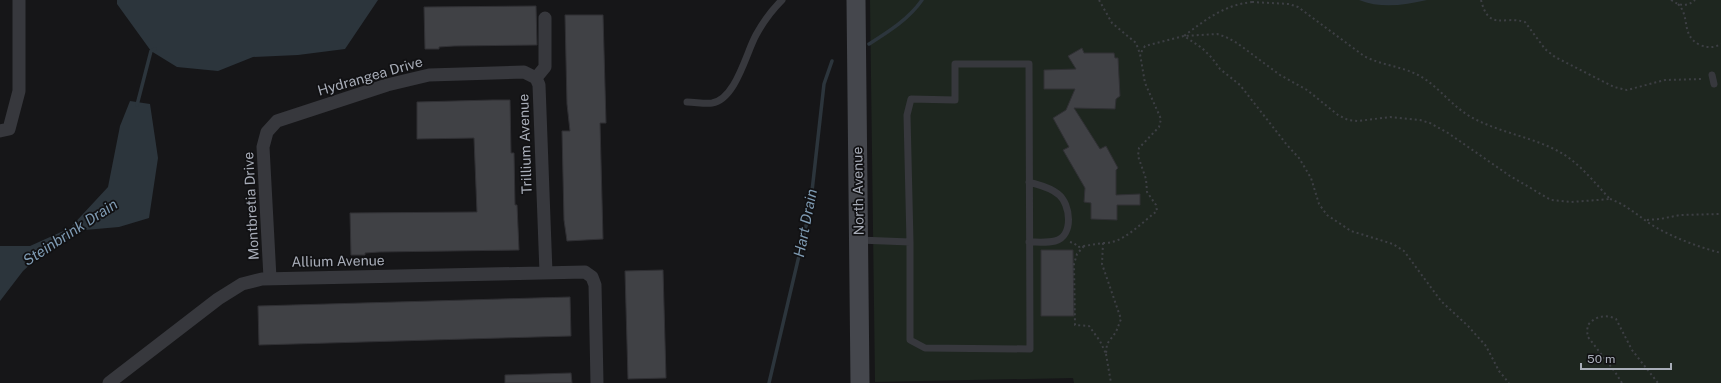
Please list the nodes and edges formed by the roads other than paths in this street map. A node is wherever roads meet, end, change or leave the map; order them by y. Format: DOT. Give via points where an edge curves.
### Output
graph roads {
  1 [pos="19,0"];
  2 [pos="782,0"];
  3 [pos="856,0"];
  4 [pos="545,18"];
  5 [pos="1712,75"];
  6 [pos="536,78"];
  7 [pos="1714,84"];
  8 [pos="687,102"];
  9 [pos="5,130"];
  10 [pos="267,132"];
  11 [pos="1029,182"];
  12 [pos="859,240"];
  13 [pos="910,242"];
  14 [pos="1030,242"];
  15 [pos="546,273"];
  16 [pos="270,278"];
  17 [pos="109,383"];
  18 [pos="597,383"];
  19 [pos="860,383"];
  1 -- 9 [label="street" via="19,91"];
  2 -- 8 [label="lane" via="769,13 737,81 722,98 713,103"];
  3 -- 12 [label="street, North Avenue"];
  4 -- 6 [label="street, Trillium Avenue" via="545,67"];
  5 -- 7 [label="lane"];
  6 -- 10 [label="street, Hydrangea Drive" via="524,72 429,75 387,85 277,121"];
  6 -- 15 [label="street, Trillium Avenue" via="539,85"];
  10 -- 16 [label="street, Montbretia Drive" via="263,147"];
  11 -- 13 [label="lane" via="1029,64 955,64 955,100 911,99 907,115"];
  11 -- 14 [label="lane"];
  11 -- 14 [label="lane" via="1050,189 1064,200 1068,221 1062,238 1055,241"];
  12 -- 13 [label="lane"];
  12 -- 19 [label="street, North Avenue"];
  13 -- 14 [label="lane" via="910,340 925,348 1030,349"];
  15 -- 16 [label="street, Allium Avenue"];
  15 -- 18 [label="street, Allium Avenue" via="585,272 592,276 595,285"];
  16 -- 17 [label="street, Allium Avenue" via="242,284 218,299"];
}
